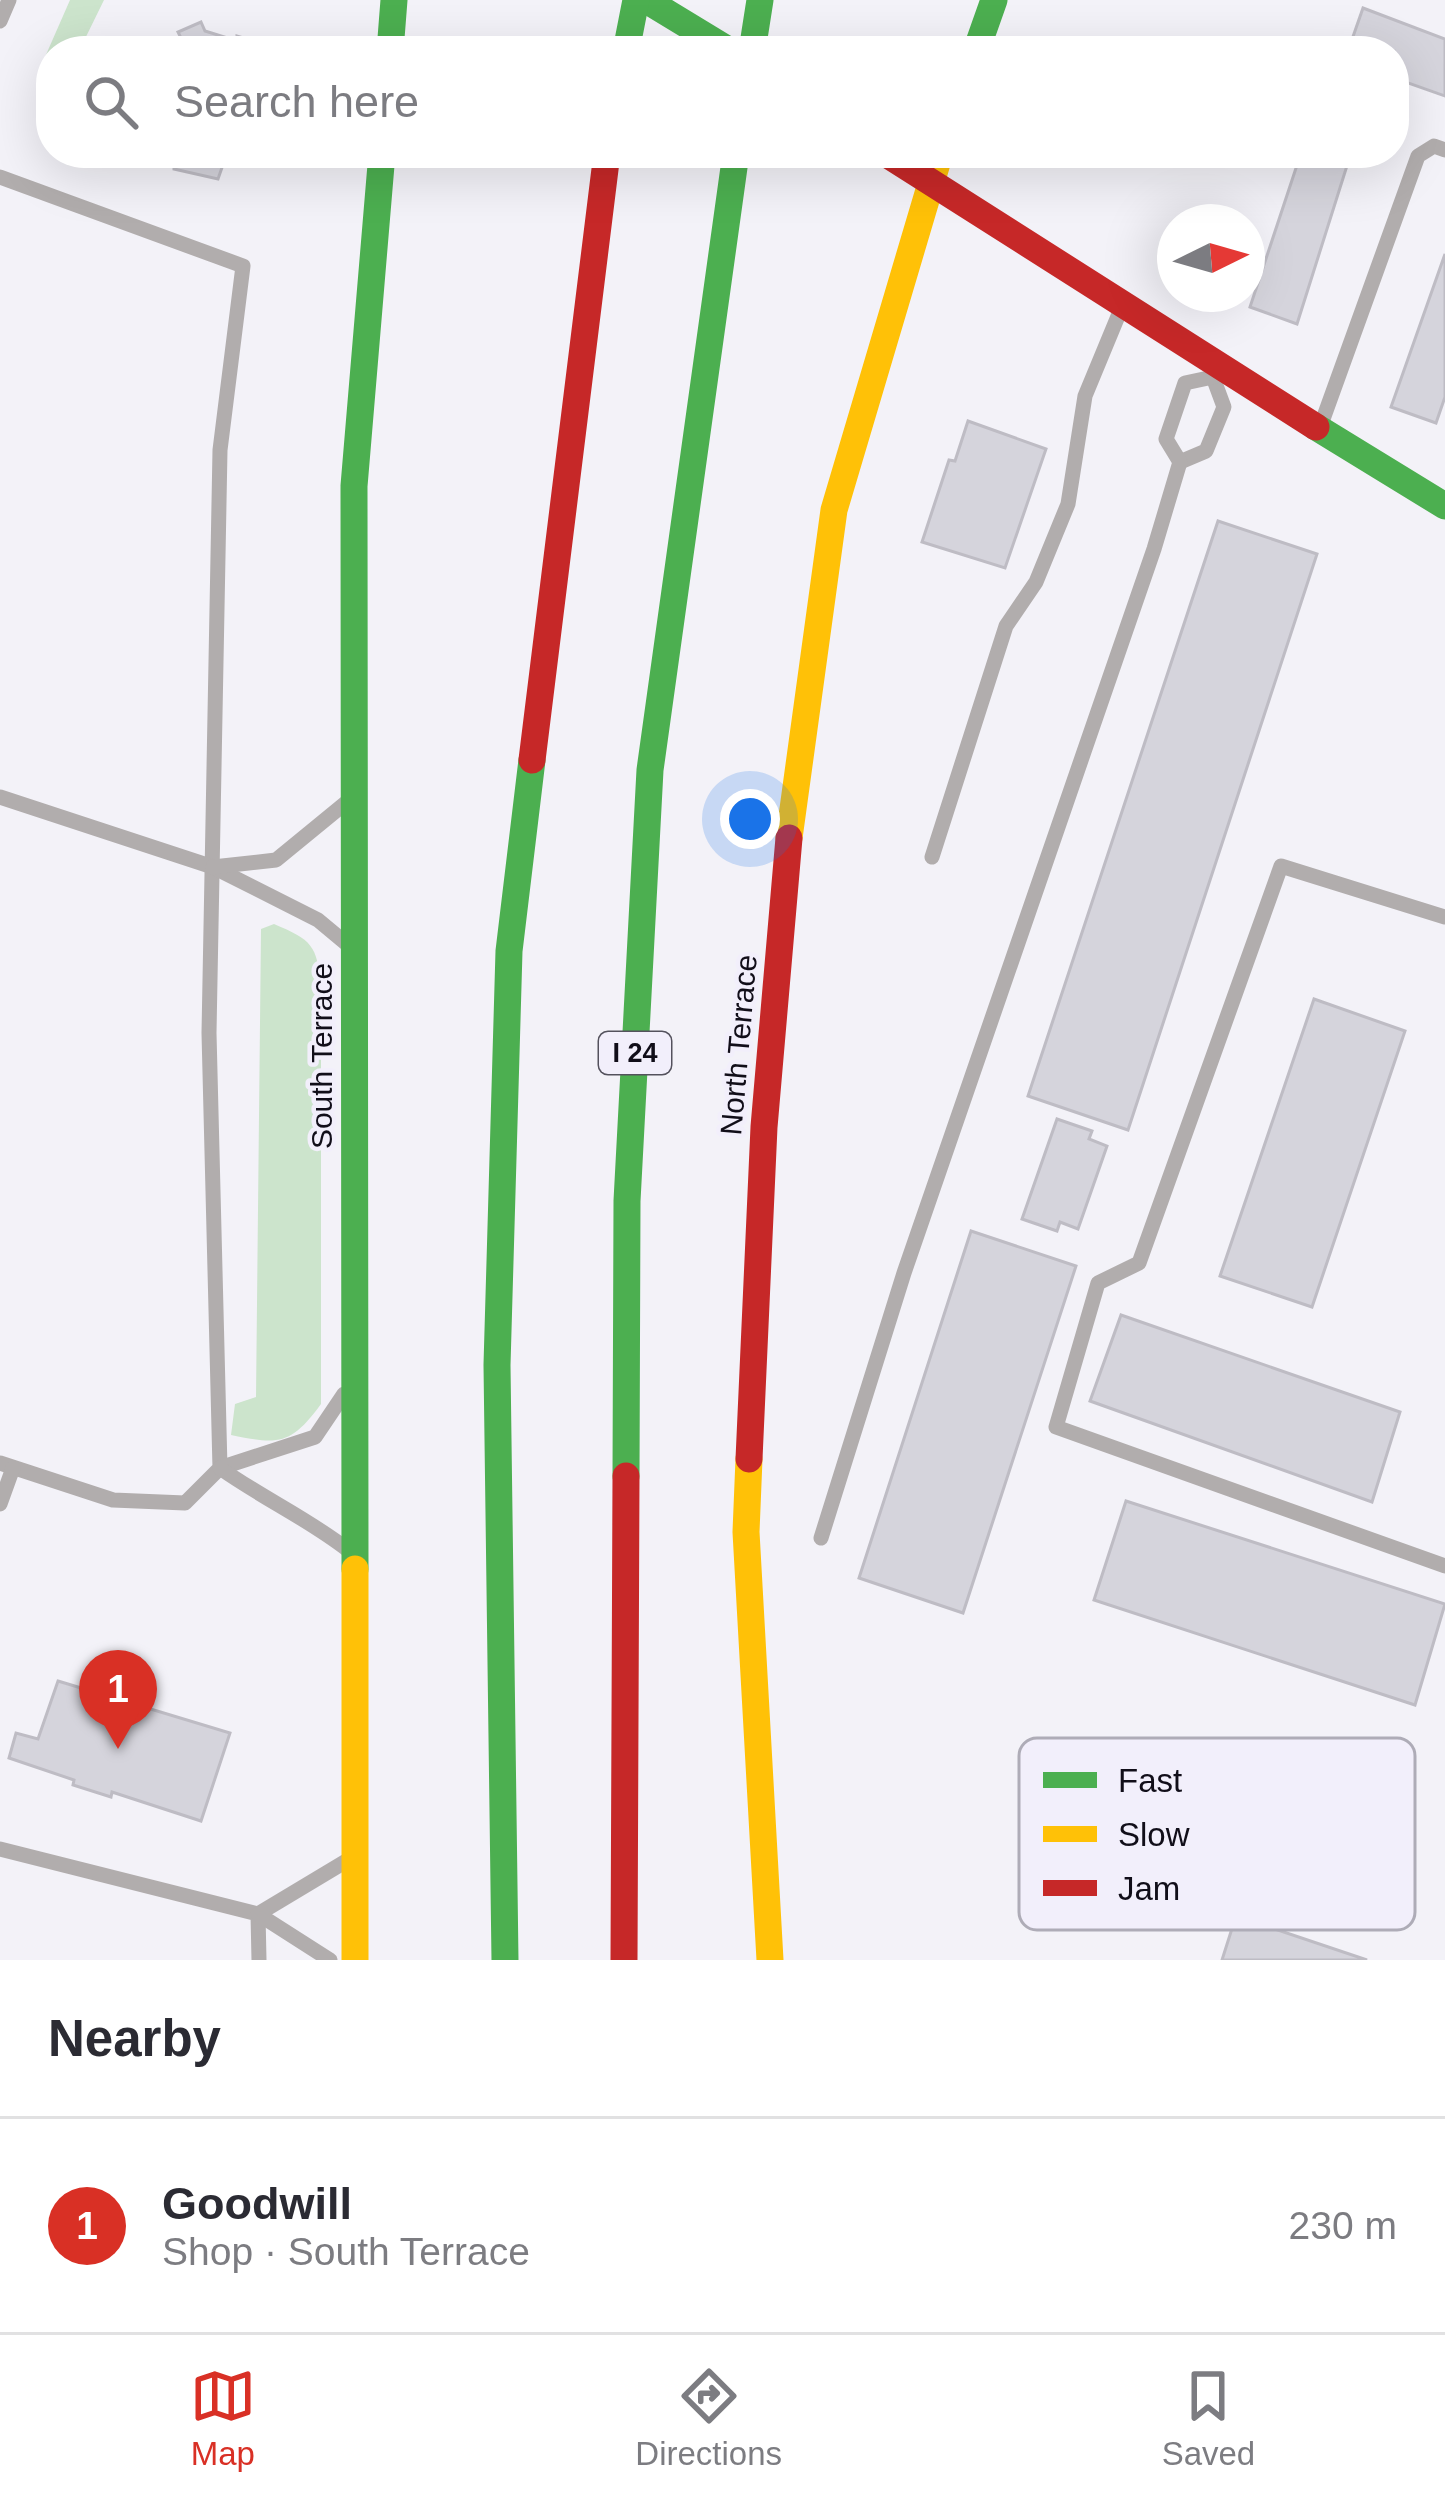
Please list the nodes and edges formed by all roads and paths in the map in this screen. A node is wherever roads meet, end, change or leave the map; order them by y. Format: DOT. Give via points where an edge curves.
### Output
graph roads {
  1 [pos="9,0"];
  2 [pos="394,0"];
  3 [pos="636,0"];
  4 [pos="646,0"];
  5 [pos="760,0"];
  6 [pos="994,0"];
  7 [pos="0,22"];
  8 [pos="391,36"];
  9 [pos="629,36"];
  10 [pos="705,36"];
  11 [pos="754,36"];
  12 [pos="981,36"];
  13 [pos="1445,150"];
  14 [pos="381,168"];
  15 [pos="605,168"];
  16 [pos="734,168"];
  17 [pos="906,168"];
  18 [pos="935,168"];
  19 [pos="0,176"];
  20 [pos="929,184"];
  21 [pos="1122,306"];
  22 [pos="1215,372"];
  23 [pos="1319,430"];
  24 [pos="1180,462"];
  25 [pos="1445,506"];
  26 [pos="355,795"];
  27 [pos="0,797"];
  28 [pos="932,857"];
  29 [pos="213,867"];
  30 [pos="1445,916"];
  31 [pos="354,951"];
  32 [pos="355,1377"];
  33 [pos="6,1466"];
  34 [pos="220,1468"];
  35 [pos="0,1504"];
  36 [pos="821,1538"];
  37 [pos="355,1556"];
  38 [pos="1445,1566"];
  39 [pos="0,1849"];
  40 [pos="356,1856"];
  41 [pos="258,1914"];
  42 [pos="259,1960"];
  43 [pos="330,1960"];
  44 [pos="356,1960"];
  45 [pos="505,1960"];
  46 [pos="624,1960"];
  47 [pos="770,1960"];
  1 -- 7 [label="lane"];
  2 -- 8 [label="main road"];
  3 -- 9 [label="main road"];
  4 -- 10 [label="main road"];
  5 -- 11 [label="main road"];
  6 -- 12 [label="main road"];
  13 -- 23 [label="lane" via="1434,146 1418,156"];
  14 -- 26 [label="main road, South Terrace" via="354,486"];
  15 -- 45 [label="main road" via="509,951 497,1365"];
  16 -- 46 [label="main road, I 24" via="650,770 627,1201"];
  17 -- 20 [label="main road"];
  18 -- 20 [label="main road, North Terrace"];
  19 -- 29 [label="lane" via="243,266 220,450"];
  20 -- 21 [label="main road"];
  20 -- 47 [label="main road, North Terrace" via="834,510 790,821 764,1127 746,1532"];
  21 -- 22 [label="main road"];
  21 -- 28 [label="lane" via="1085,396 1068,504 1036,582 1006,626"];
  22 -- 23 [label="main road"];
  22 -- 24 [label="lane" via="1224,407 1206,451"];
  22 -- 24 [label="lane" via="1185,383 1166,439"];
  23 -- 25 [label="main road"];
  24 -- 36 [label="lane"];
  26 -- 29 [label="lane" via="275,860"];
  26 -- 31 [label="main road, South Terrace"];
  27 -- 29 [label="lane"];
  29 -- 31 [label="lane" via="318,920"];
  29 -- 34 [label="lane" via="209,1053"];
  30 -- 38 [label="lane" via="1281,866 1139,1263 1098,1283 1056,1427"];
  31 -- 32 [label="main road, South Terrace"];
  32 -- 34 [label="lane" via="316,1437"];
  32 -- 37 [label="main road, South Terrace"];
  33 -- 34 [label="lane" via="113,1500 185,1503"];
  33 -- 35 [label="lane"];
  34 -- 37 [label="lane"];
  37 -- 40 [label="main road, South Terrace"];
  39 -- 41 [label="lane"];
  40 -- 41 [label="lane"];
  40 -- 44 [label="main road, South Terrace"];
  41 -- 42 [label="lane"];
  41 -- 43 [label="lane"];
}
